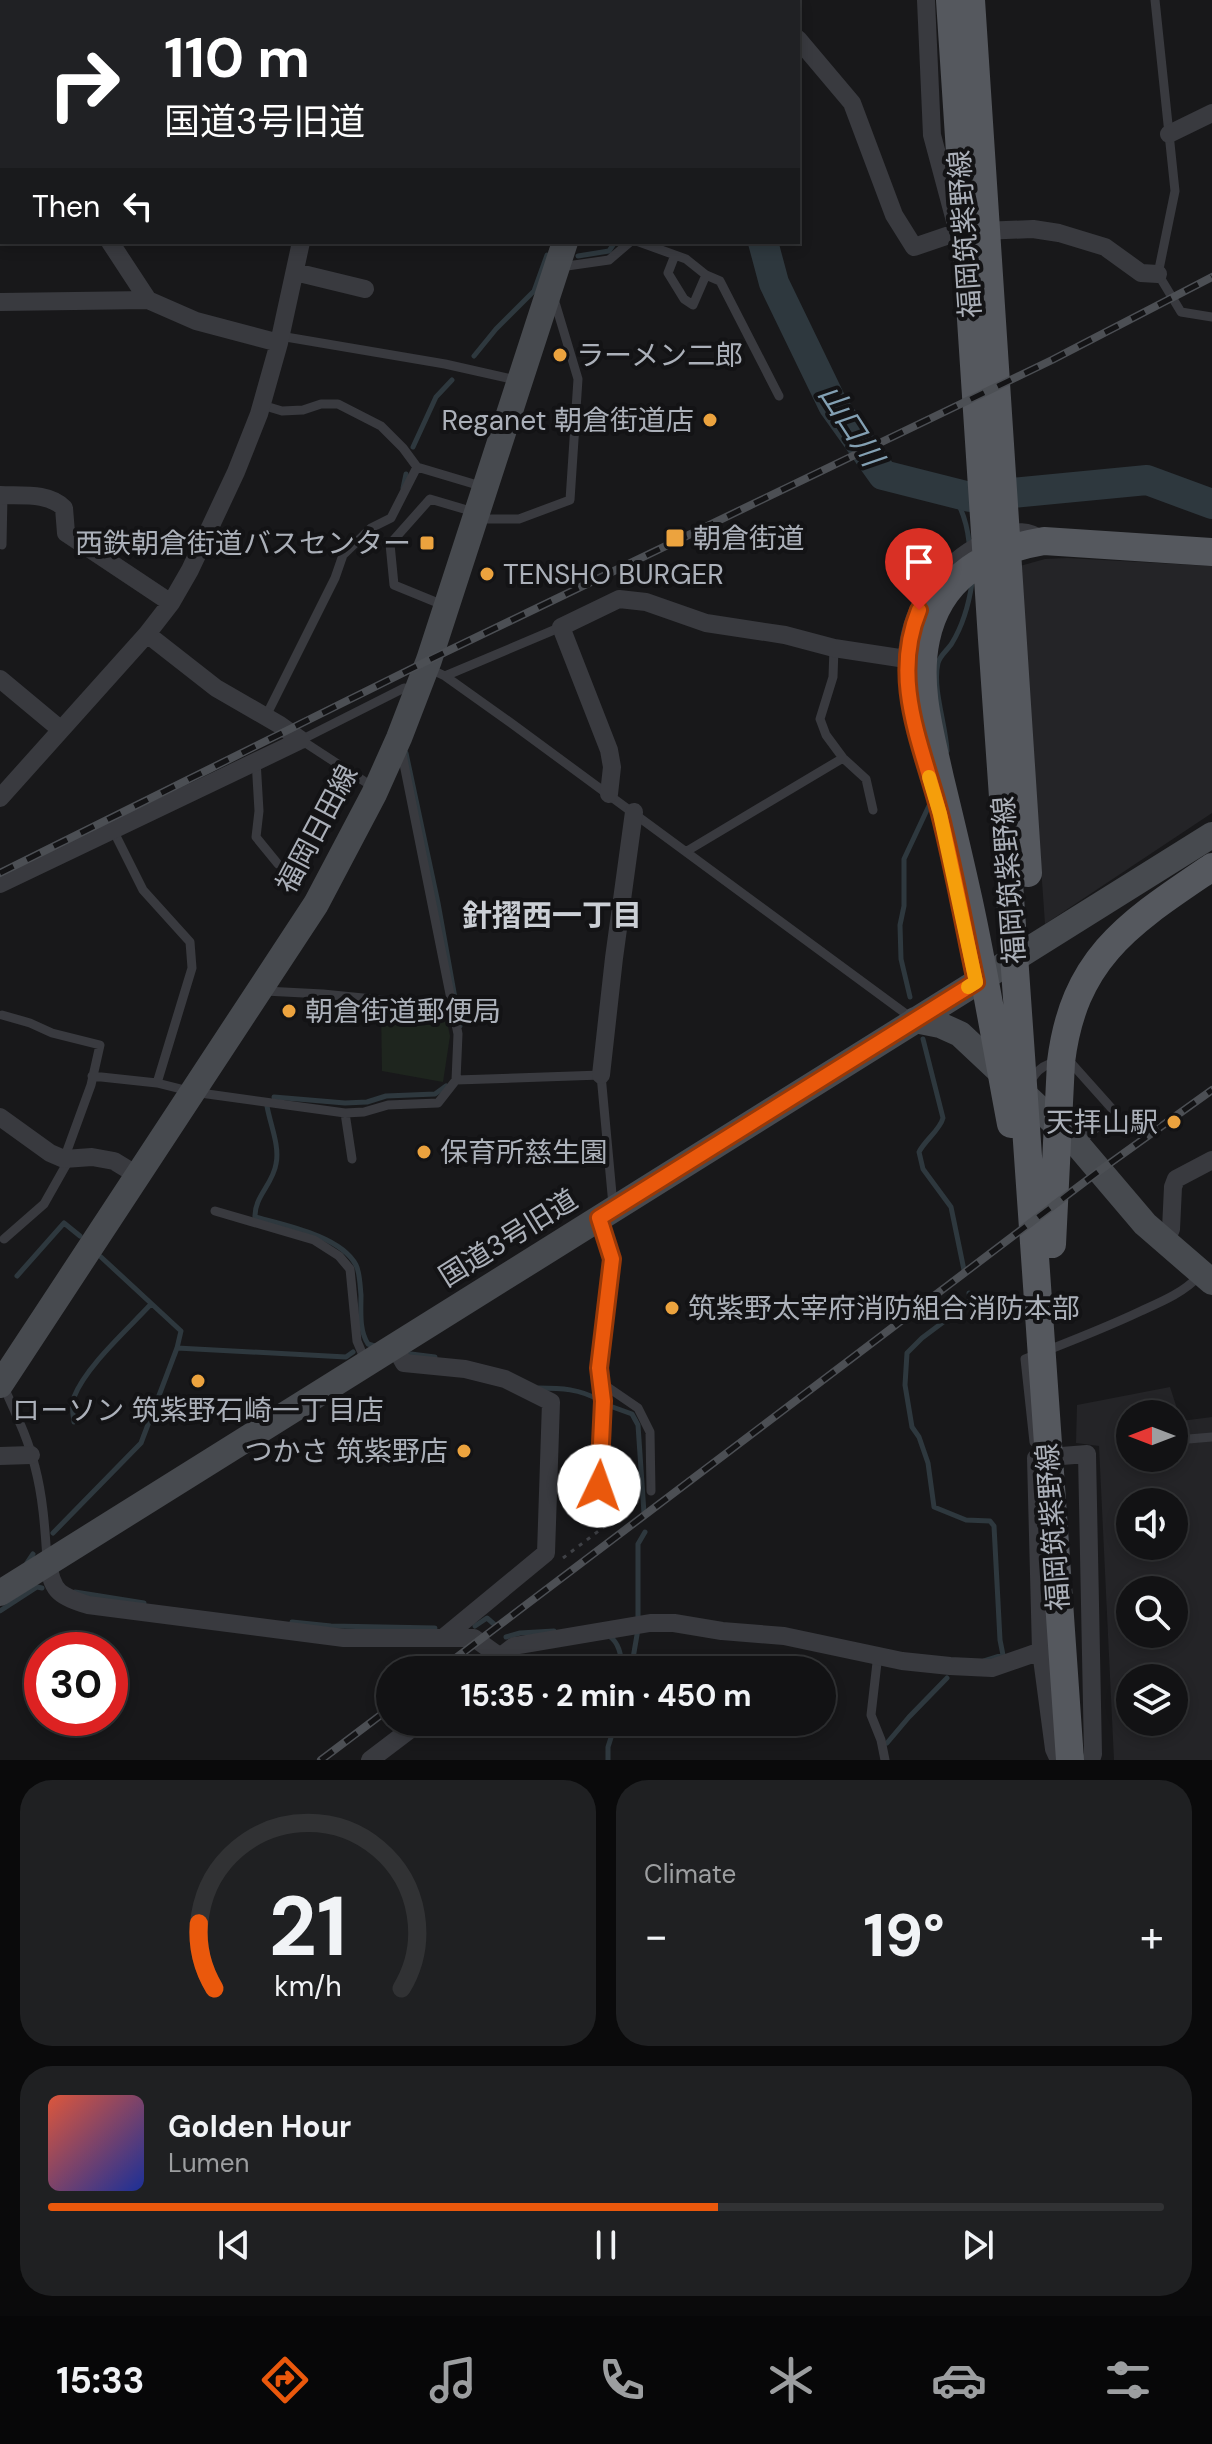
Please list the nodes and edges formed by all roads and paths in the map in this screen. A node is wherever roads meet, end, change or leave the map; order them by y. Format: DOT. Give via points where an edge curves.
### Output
graph roads {
  1 [pos="926,0"];
  2 [pos="950,0"];
  3 [pos="971,0"];
  4 [pos="1155,0"];
  5 [pos="800,41"];
  6 [pos="1212,113"];
  7 [pos="1169,134"];
  8 [pos="958,232"];
  9 [pos="111,244"];
  10 [pos="301,244"];
  11 [pos="564,244"];
  12 [pos="628,244"];
  13 [pos="645,244"];
  14 [pos="675,255"];
  15 [pos="295,272"];
  16 [pos="1158,274"];
  17 [pos="706,275"];
  18 [pos="554,278"];
  19 [pos="365,289"];
  20 [pos="148,300"];
  21 [pos="0,302"];
  22 [pos="1212,317"];
  23 [pos="280,339"];
  24 [pos="519,380"];
  25 [pos="779,396"];
  26 [pos="262,405"];
  27 [pos="417,467"];
  28 [pos="484,487"];
  29 [pos="1,495"];
  30 [pos="475,516"];
  31 [pos="1044,541"];
  32 [pos="2,545"];
  33 [pos="1212,552"];
  34 [pos="171,603"];
  35 [pos="446,606"];
  36 [pos="561,627"];
  37 [pos="147,634"];
  38 [pos="834,648"];
  39 [pos="906,659"];
  40 [pos="430,678"];
  41 [pos="0,679"];
  42 [pos="266,716"];
  43 [pos="60,729"];
  44 [pos="399,738"];
  45 [pos="301,740"];
  46 [pos="843,758"];
  47 [pos="256,760"];
  48 [pos="376,788"];
  49 [pos="609,794"];
  50 [pos="0,798"];
  51 [pos="873,810"];
  52 [pos="634,812"];
  53 [pos="113,830"];
  54 [pos="1212,835"];
  55 [pos="687,851"];
  56 [pos="278,864"];
  57 [pos="1212,867"];
  58 [pos="0,884"];
  59 [pos="976,982"];
  60 [pos="259,990"];
  61 [pos="453,1007"];
  62 [pos="2,1015"];
  63 [pos="915,1020"];
  64 [pos="601,1075"];
  65 [pos="92,1076"];
  66 [pos="456,1080"];
  67 [pos="157,1083"];
  68 [pos="193,1092"];
  69 [pos="1023,1093"];
  70 [pos="345,1113"];
  71 [pos="0,1117"];
  72 [pos="1077,1144"];
  73 [pos="67,1159"];
  74 [pos="352,1159"];
  75 [pos="1212,1160"];
  76 [pos="137,1175"];
  77 [pos="215,1211"];
  78 [pos="606,1213"];
  79 [pos="4,1239"];
  80 [pos="1165,1243"];
  81 [pos="1052,1244"];
  82 [pos="1208,1276"];
  83 [pos="1040,1317"];
  84 [pos="395,1347"];
  85 [pos="366,1363"];
  86 [pos="600,1382"];
  87 [pos="1,1384"];
  88 [pos="1212,1437"];
  89 [pos="1188,1439"];
  90 [pos="31,1455"];
  91 [pos="0,1456"];
  92 [pos="1036,1458"];
  93 [pos="599,1486"];
  94 [pos="651,1491"];
  95 [pos="48,1563"];
  96 [pos="532,1565"];
  97 [pos="0,1593"];
  98 [pos="443,1638"];
  99 [pos="1041,1651"];
  100 [pos="878,1654"];
  101 [pos="499,1656"];
  102 [pos="1071,1698"];
  103 [pos="402,1736"];
  104 [pos="370,1760"];
  105 [pos="885,1760"];
  106 [pos="1059,1760"];
  107 [pos="1070,1760"];
  108 [pos="1080,1760"];
  109 [pos="1091,1760"];
  1 -- 8 [label="street" via="932,135"];
  2 -- 83 [label="main road, 福岡筑紫野線"];
  3 -- 81 [label="main road, 福岡筑紫野線"];
  4 -- 7 [label="lane"];
  5 -- 8 [label="street" via="852,103 894,215 914,247"];
  6 -- 7 [label="street"];
  7 -- 16 [label="lane" via="1175,191"];
  8 -- 16 [label="street" via="1059,233 1105,247 1141,273"];
  9 -- 20 [label="street"];
  10 -- 15 [label="street"];
  11 -- 18 [label="street, 福岡日田線"];
  12 -- 18 [label="lane" via="609,260"];
  13 -- 14 [label="lane"];
  14 -- 17 [label="lane"];
  14 -- 17 [label="lane" via="668,273 693,305"];
  15 -- 19 [label="street"];
  15 -- 23 [label="street"];
  16 -- 22 [label="lane" via="1181,312"];
  17 -- 25 [label="lane" via="720,281"];
  18 -- 24 [label="street, 福岡日田線"];
  18 -- 30 [label="lane" via="578,379 570,500 519,519"];
  20 -- 21 [label="street"];
  20 -- 23 [label="street" via="196,321"];
  23 -- 24 [label="lane"];
  23 -- 26 [label="street"];
  24 -- 28 [label="street, 福岡日田線"];
  26 -- 27 [label="lane" via="282,411 338,404 381,426"];
  26 -- 34 [label="street"];
  27 -- 28 [label="lane"];
  27 -- 42 [label="lane" via="391,518 371,528 343,555"];
  28 -- 30 [label="street, 福岡日田線"];
  29 -- 32 [label="lane"];
  29 -- 34 [label="street" via="57,500 64,508 66,533"];
  30 -- 35 [label="street, 福岡日田線"];
  30 -- 35 [label="lane" via="430,499 390,544 394,585"];
  31 -- 33 [label="main road"];
  31 -- 39 [label="street" via="1032,532 1018,531 978,544 957,560 929,591 911,630"];
  31 -- 83 [label="main road" via="978,562 956,580 934,614 922,675 1013,1135"];
  34 -- 37 [label="street"];
  35 -- 40 [label="street, 福岡日田線"];
  36 -- 38 [label="street" via="619,599 646,602 706,623"];
  36 -- 40 [label="lane"];
  36 -- 49 [label="street" via="609,750"];
  37 -- 42 [label="street" via="216,688"];
  37 -- 43 [label="street"];
  38 -- 39 [label="street"];
  38 -- 46 [label="lane" via="833,677 820,719"];
  39 -- 59 [label="street" via="913,720 940,814"];
  40 -- 44 [label="street, 福岡日田線"];
  40 -- 45 [label="lane"];
  40 -- 49 [label="lane"];
  41 -- 43 [label="street"];
  42 -- 45 [label="street"];
  43 -- 50 [label="street"];
  44 -- 48 [label="street, 福岡日田線"];
  44 -- 61 [label="lane"];
  45 -- 47 [label="street"];
  45 -- 48 [label="lane"];
  46 -- 51 [label="lane" via="866,779"];
  46 -- 55 [label="lane"];
  47 -- 53 [label="street"];
  47 -- 56 [label="lane" via="256,837"];
  48 -- 60 [label="street, 福岡日田線" via="316,904"];
  49 -- 52 [label="lane"];
  52 -- 55 [label="lane"];
  52 -- 64 [label="street"];
  53 -- 58 [label="street"];
  53 -- 67 [label="lane" via="143,890 190,942 192,968"];
  54 -- 59 [label="street, 国道3号旧道"];
  55 -- 63 [label="lane"];
  57 -- 81 [label="main road" via="1130,925 1104,951 1071,1015 1061,1062"];
  59 -- 63 [label="street, 国道3号旧道"];
  60 -- 61 [label="lane"];
  60 -- 68 [label="street, 福岡日田線"];
  61 -- 66 [label="lane"];
  62 -- 65 [label="lane" via="100,1045"];
  63 -- 69 [label="street" via="960,1034"];
  63 -- 78 [label="street, 国道3号旧道"];
  64 -- 66 [label="lane"];
  64 -- 78 [label="lane"];
  65 -- 67 [label="lane"];
  65 -- 73 [label="lane"];
  66 -- 70 [label="lane" via="438,1103"];
  67 -- 68 [label="lane"];
  68 -- 70 [label="lane"];
  68 -- 76 [label="street, 福岡日田線"];
  69 -- 72 [label="street"];
  69 -- 72 [label="lane" via="1048,1063 1072,1064 1114,1113"];
  70 -- 74 [label="lane"];
  71 -- 73 [label="street"];
  72 -- 80 [label="street"];
  73 -- 76 [label="street" via="114,1161"];
  73 -- 79 [label="lane" via="44,1204"];
  75 -- 80 [label="street" via="1176,1179"];
  76 -- 87 [label="street, 福岡日田線"];
  77 -- 85 [label="lane" via="314,1240 339,1256 350,1269 357,1341"];
  78 -- 84 [label="street, 国道3号旧道"];
  78 -- 86 [label="street" via="612,1259"];
  80 -- 82 [label="street"];
  81 -- 102 [label="main road, 福岡筑紫野線" via="1066,1434"];
  82 -- 92 [label="lane" via="1096,1332 1025,1359"];
  83 -- 102 [label="main road, 福岡筑紫野線"];
  84 -- 85 [label="street, 国道3号旧道"];
  84 -- 96 [label="street" via="404,1363 505,1379 551,1402 546,1553"];
  85 -- 95 [label="street, 国道3号旧道"];
  86 -- 93 [label="street"];
  86 -- 94 [label="lane" via="638,1408 650,1432"];
  87 -- 90 [label="lane"];
  88 -- 89 [label="lane"];
  90 -- 91 [label="street"];
  90 -- 95 [label="lane"];
  92 -- 99 [label="street"];
  92 -- 109 [label="street" via="1087,1454"];
  94 -- 96 [label="path" via="560,1561"];
  95 -- 97 [label="street, 国道3号旧道"];
  95 -- 98 [label="street" via="50,1582 63,1596 88,1605 344,1638"];
  96 -- 98 [label="street"];
  98 -- 101 [label="street" via="474,1638"];
  99 -- 100 [label="street" via="992,1668 902,1661"];
  99 -- 106 [label="street"];
  100 -- 101 [label="street" via="784,1636 650,1623 514,1646"];
  100 -- 105 [label="lane" via="871,1715"];
  102 -- 107 [label="main road, 福岡筑紫野線"];
  102 -- 108 [label="main road, 福岡筑紫野線"];
  103 -- 104 [label="street"];
}
